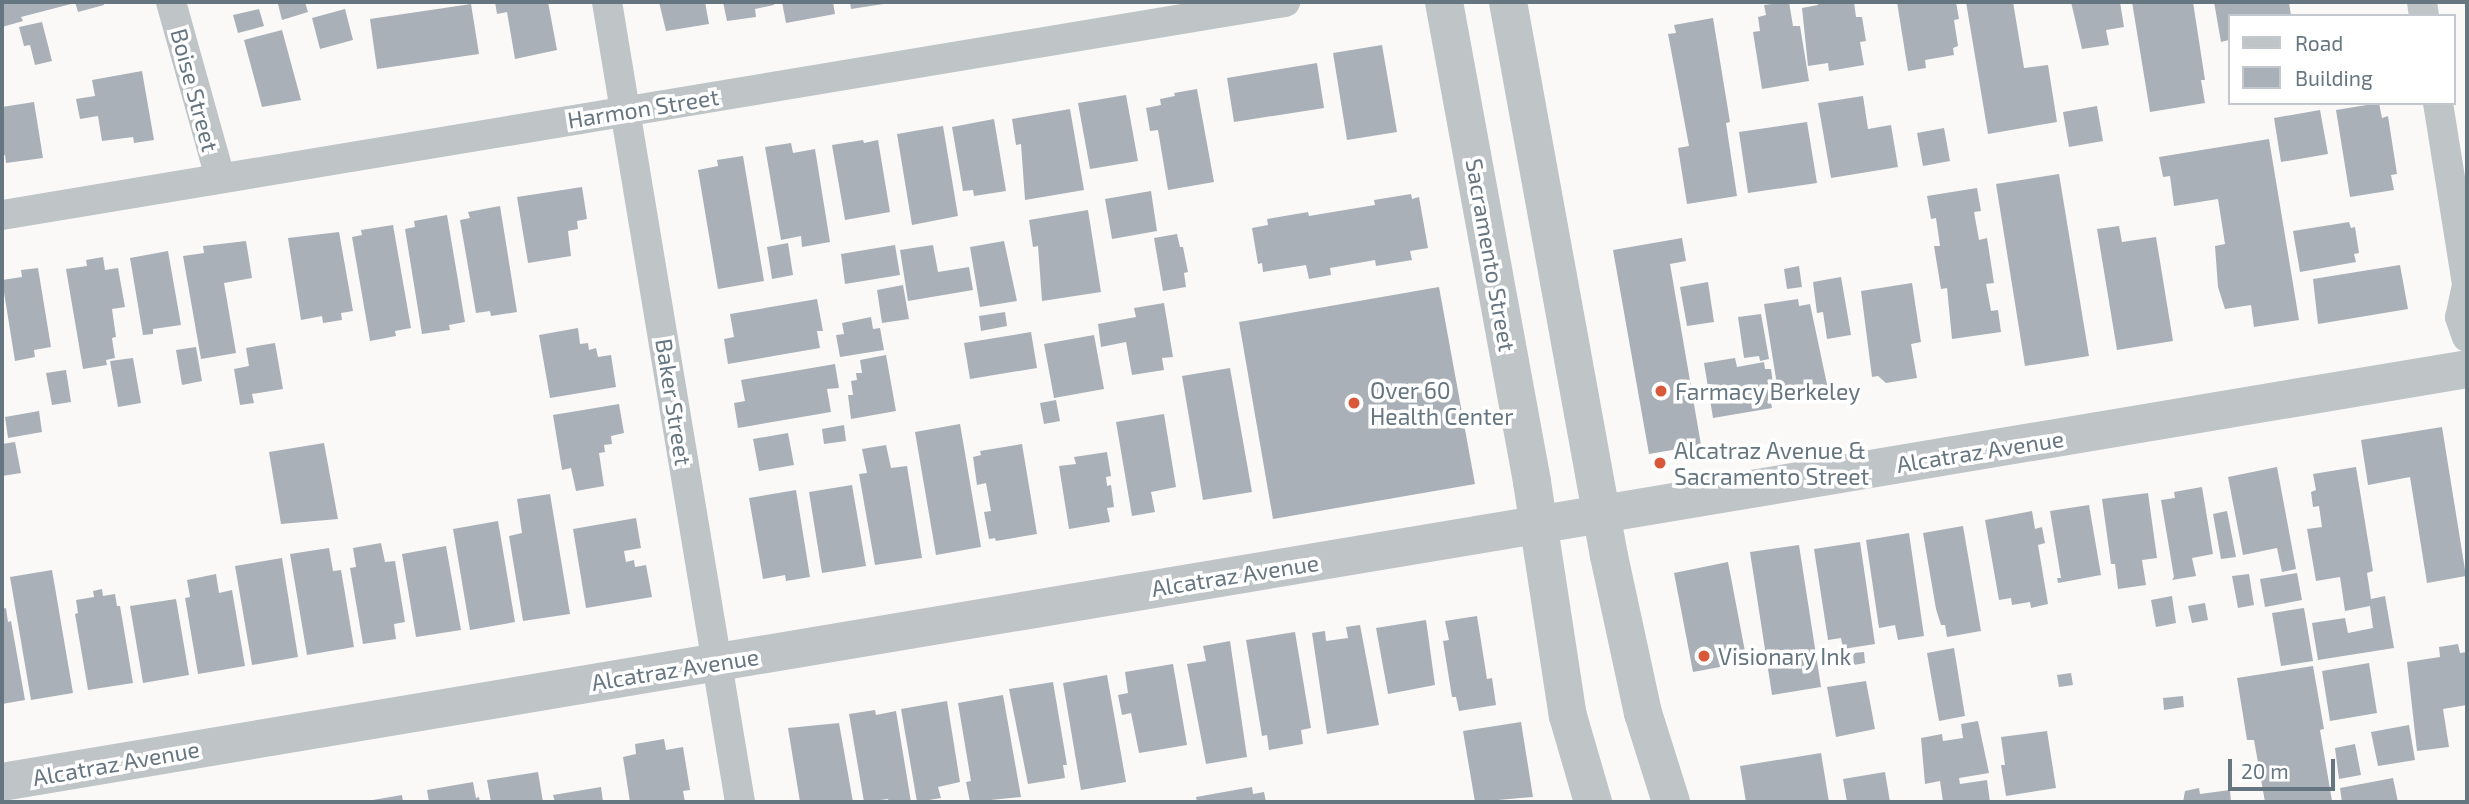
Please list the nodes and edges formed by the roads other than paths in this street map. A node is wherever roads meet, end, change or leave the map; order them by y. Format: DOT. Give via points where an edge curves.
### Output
graph roads {
  1 [pos="171,2"];
  2 [pos="607,2"];
  3 [pos="1285,2"];
  4 [pos="1444,2"];
  5 [pos="1508,2"];
  6 [pos="2438,105"];
  7 [pos="626,111"];
  8 [pos="220,178"];
  9 [pos="2,215"];
  10 [pos="2467,285"];
  11 [pos="2467,337"];
  12 [pos="2467,369"];
  13 [pos="1601,514"];
  14 [pos="1539,524"];
  15 [pos="717,662"];
  16 [pos="2,782"];
  17 [pos="740,802"];
  18 [pos="1593,802"];
  19 [pos="1671,802"];
  1 -- 8 [label="street, Boise Street"];
  2 -- 7 [label="street, Baker Street"];
  3 -- 7 [label="street, Harmon Street"];
  4 -- 14 [label="street, Sacramento Street"];
  5 -- 13 [label="street"];
  6 -- 10 [label="street"];
  7 -- 8 [label="street, Harmon Street"];
  7 -- 15 [label="street, Baker Street"];
  8 -- 9 [label="street, Harmon Street"];
  10 -- 11 [label="street" via="2460,317"];
  12 -- 13 [label="street, Alcatraz Avenue"];
  13 -- 14 [label="street, Alcatraz Avenue"];
  13 -- 19 [label="street" via="1643,713"];
  14 -- 15 [label="street, Alcatraz Avenue"];
  14 -- 18 [label="street, Sacramento Street" via="1568,716"];
  15 -- 16 [label="street, Alcatraz Avenue"];
  15 -- 17 [label="street, Baker Street"];
}
